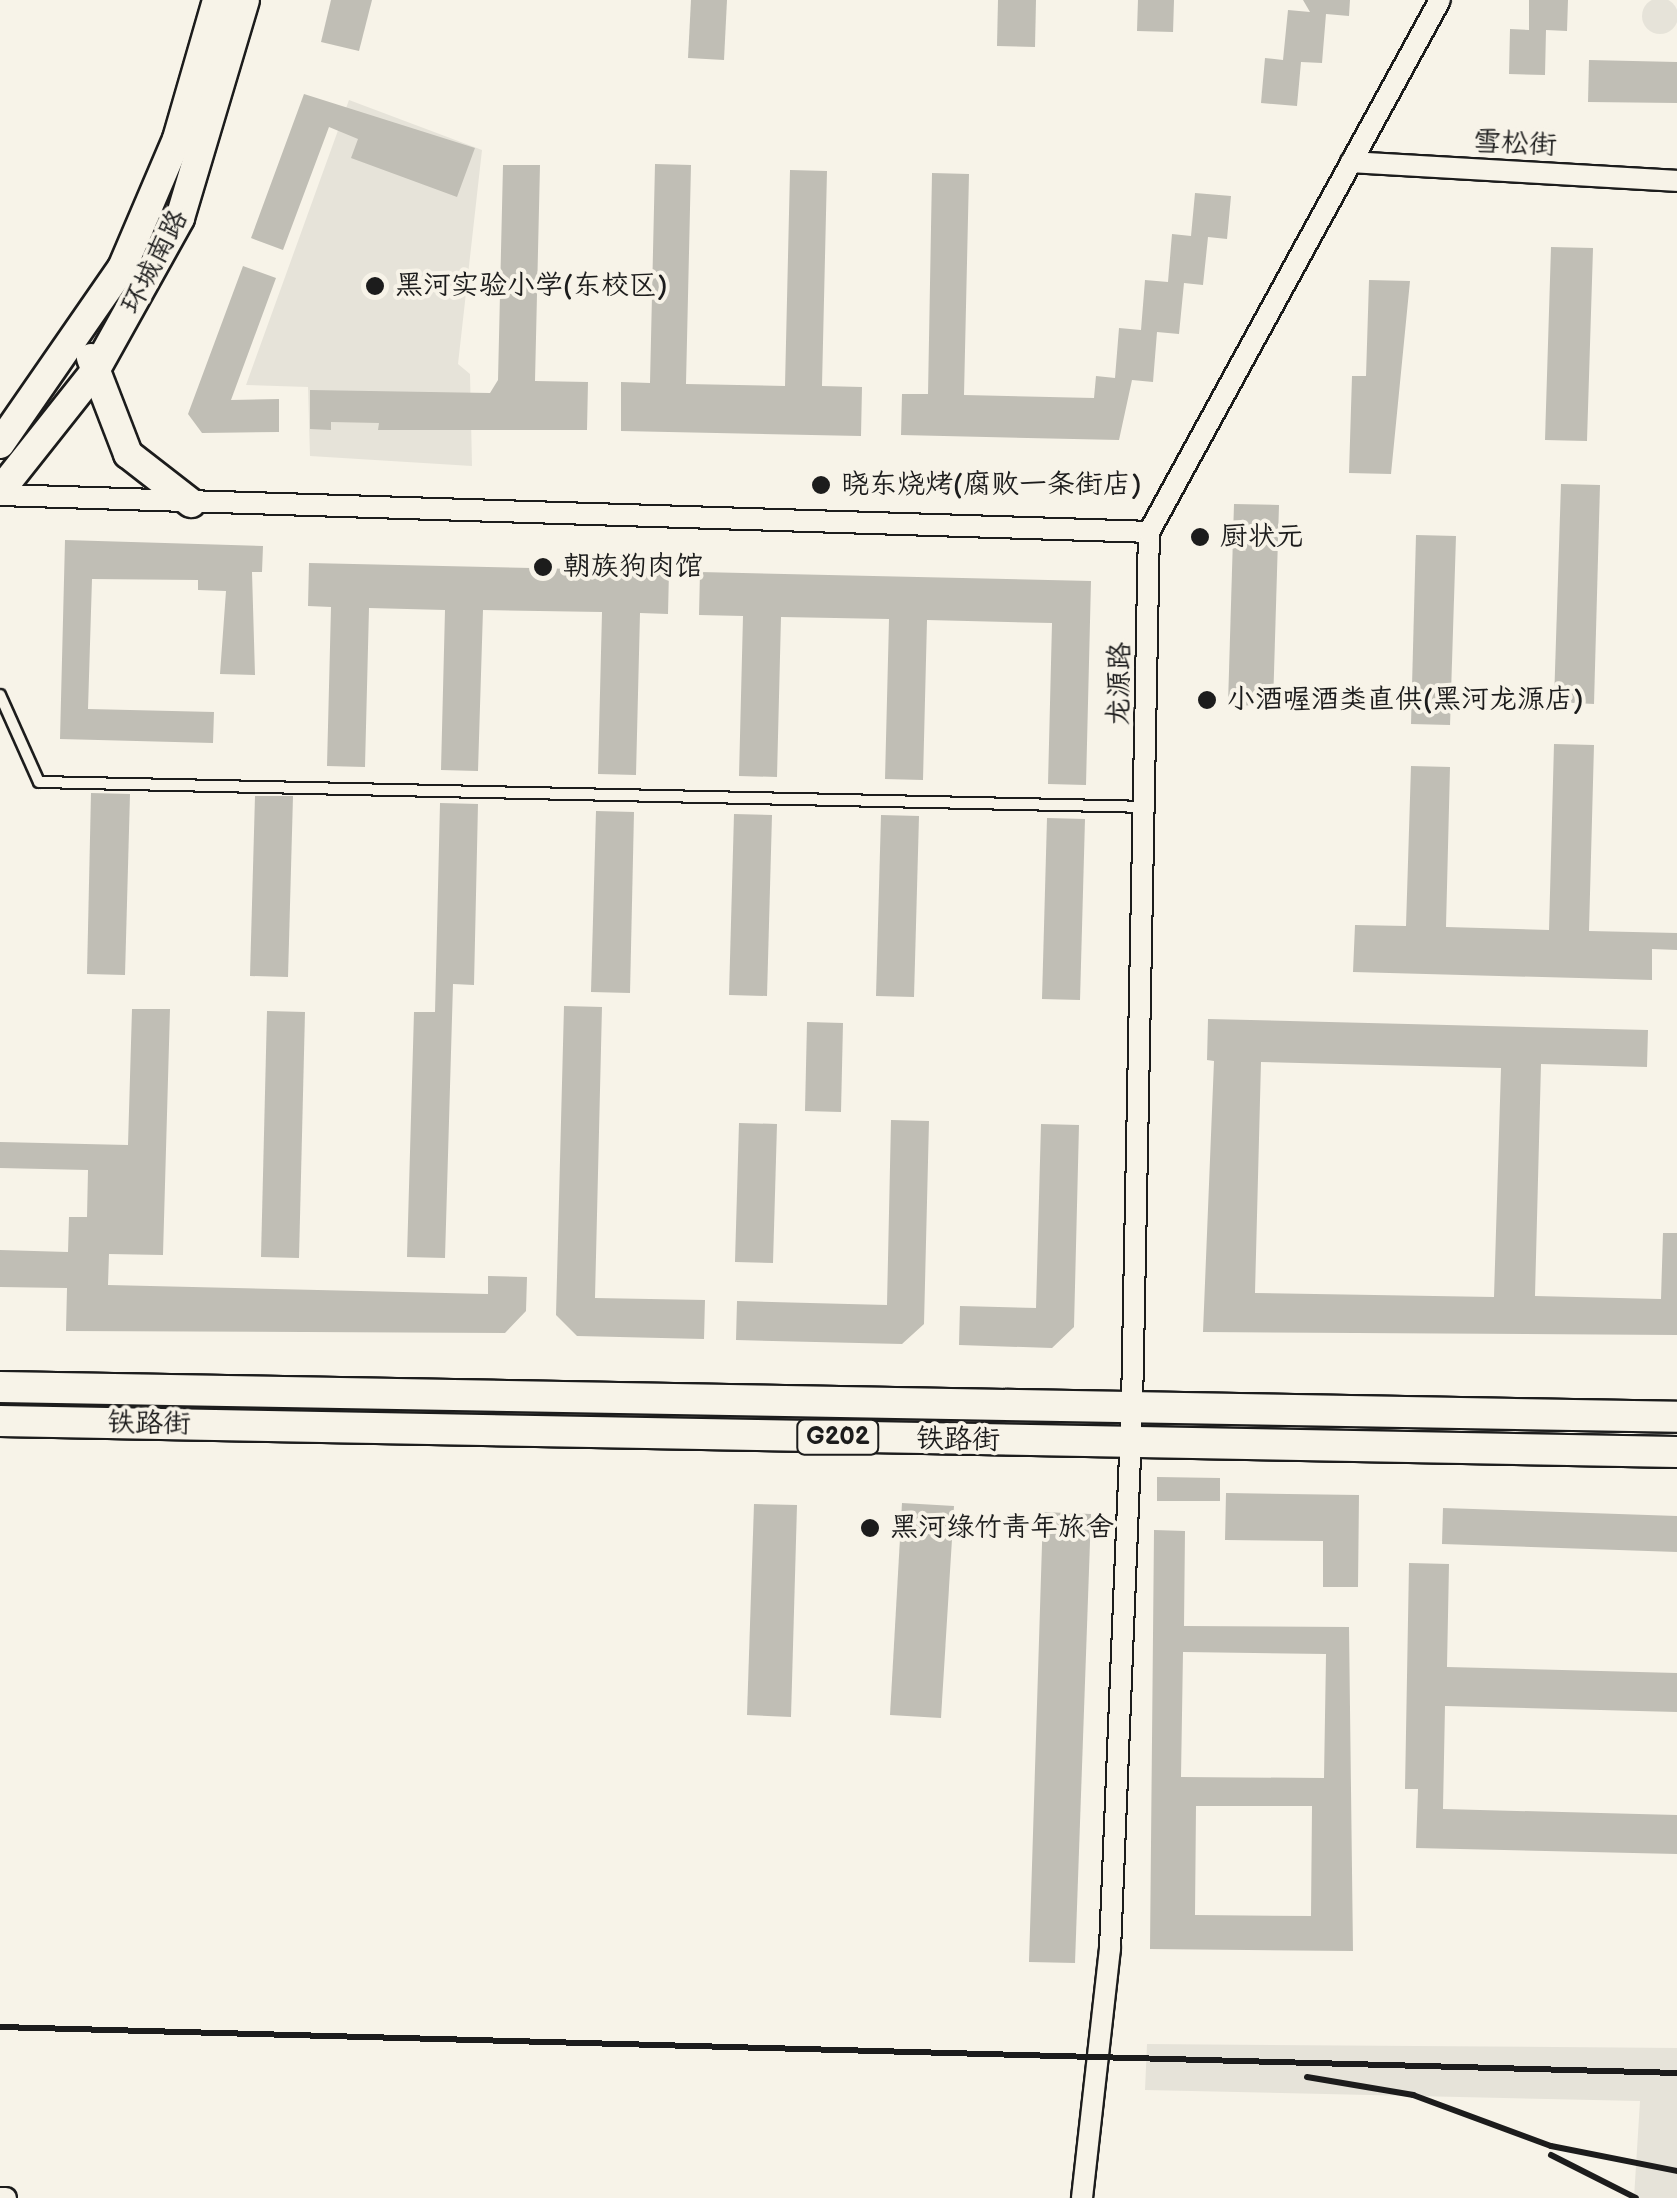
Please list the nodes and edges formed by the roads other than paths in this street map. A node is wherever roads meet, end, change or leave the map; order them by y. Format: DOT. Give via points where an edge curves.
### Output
graph roads {
  1 [pos="217,0"];
  2 [pos="245,0"];
  3 [pos="1440,0"];
  4 [pos="1351,162"];
  5 [pos="1677,180"];
  6 [pos="83,336"];
  7 [pos="95,371"];
  8 [pos="0,444"];
  9 [pos="0,493"];
  10 [pos="191,503"];
  11 [pos="1149,532"];
  12 [pos="0,695"];
  13 [pos="1146,807"];
  14 [pos="0,1387"];
  15 [pos="1132,1406"];
  16 [pos="1677,1417"];
  17 [pos="0,1421"];
  18 [pos="1127,1443"];
  19 [pos="1677,1452"];
  20 [pos="1082,2198"];
  1 -- 6 [label="main road, 环城南路" via="152,205"];
  2 -- 7 [label="main road, 环城南路" via="180,218"];
  3 -- 4 [label="street, 龙源路"];
  4 -- 5 [label="street, 雪松街"];
  4 -- 11 [label="street, 龙源路"];
  6 -- 7 [label="main road"];
  6 -- 8 [label="main road, 环城南路"];
  7 -- 9 [label="main road, 环城南路"];
  7 -- 10 [label="main road" via="128,454"];
  9 -- 10 [label="street"];
  10 -- 11 [label="street"];
  11 -- 13 [label="street, 龙源路"];
  12 -- 13 [label="lane" via="40,782"];
  13 -- 15 [label="street, 龙源路"];
  14 -- 15 [label="main road, 铁路街 / G202"];
  15 -- 16 [label="main road, 铁路街 / G202"];
  15 -- 18 [label="street, 龙源路"];
  17 -- 18 [label="main road, 铁路街 / G202"];
  18 -- 19 [label="main road, 铁路街 / G202"];
  18 -- 20 [label="street, 龙源路" via="1110,1948"];
}
